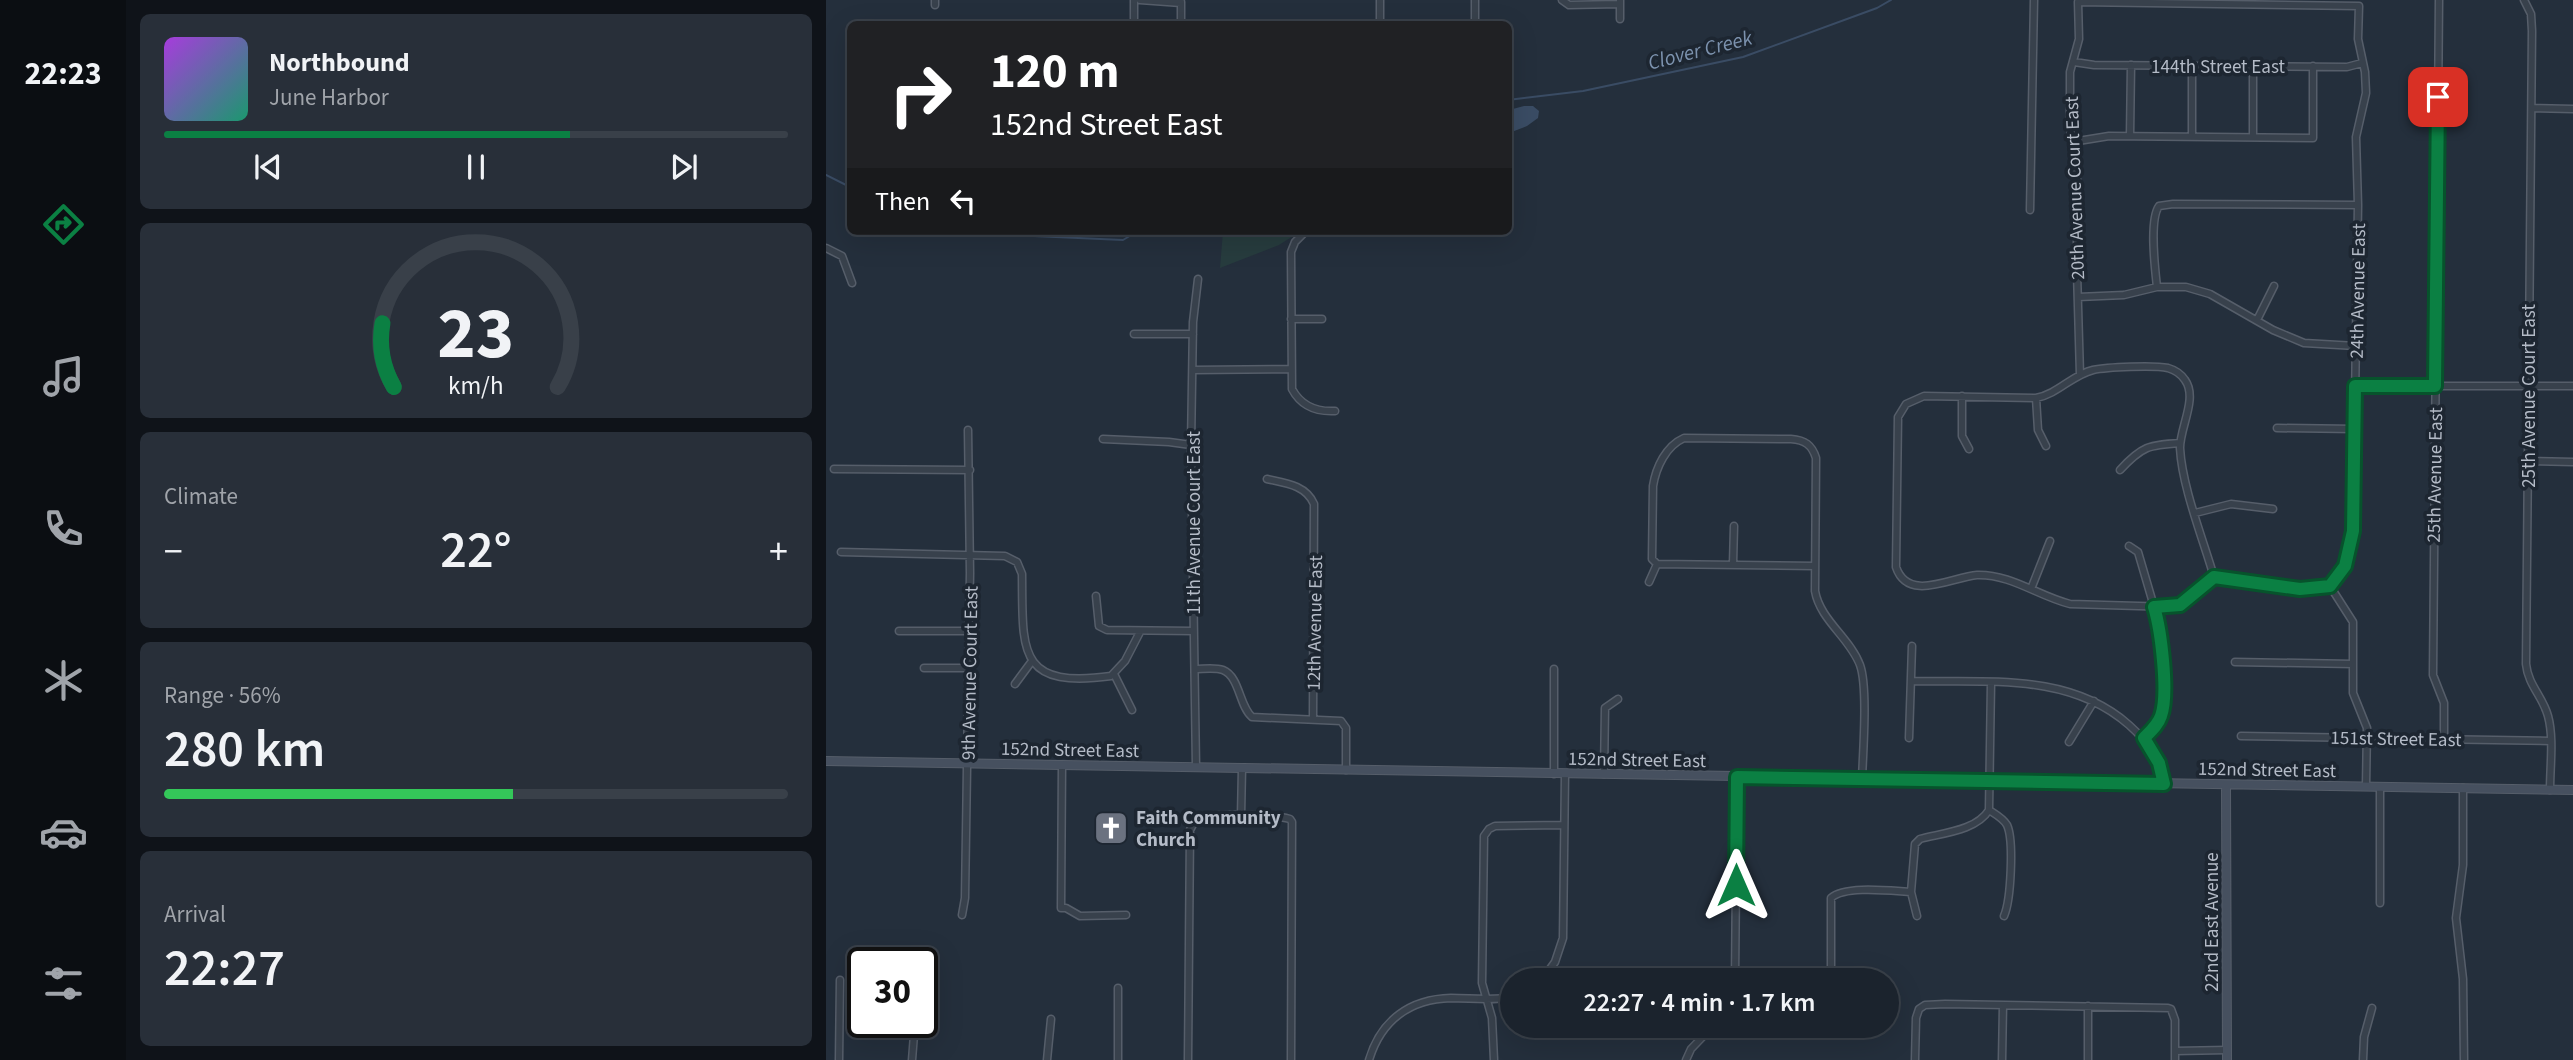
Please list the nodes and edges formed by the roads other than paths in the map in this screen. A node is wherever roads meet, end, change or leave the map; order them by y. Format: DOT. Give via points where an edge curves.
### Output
graph roads {
  1 [pos="1134,0"];
  2 [pos="1140,0"];
  3 [pos="1380,0"];
  4 [pos="1475,0"];
  5 [pos="1562,0"];
  6 [pos="2034,0"];
  7 [pos="2440,0"];
  8 [pos="2524,0"];
  9 [pos="1181,2"];
  10 [pos="1620,2"];
  11 [pos="2359,6"];
  12 [pos="1620,19"];
  13 [pos="1134,21"];
  14 [pos="1181,21"];
  15 [pos="1380,21"];
  16 [pos="1475,21"];
  17 [pos="2074,62"];
  18 [pos="2362,62"];
  19 [pos="2131,65"];
  20 [pos="2192,65"];
  21 [pos="2253,66"];
  22 [pos="2314,66"];
  23 [pos="2532,108"];
  24 [pos="2573,109"];
  25 [pos="2130,136"];
  26 [pos="2192,137"];
  27 [pos="2253,137"];
  28 [pos="2072,142"];
  29 [pos="2358,205"];
  30 [pos="2030,210"];
  31 [pos="1302,235"];
  32 [pos="826,247"];
  33 [pos="1198,279"];
  34 [pos="852,283"];
  35 [pos="2274,286"];
  36 [pos="2157,287"];
  37 [pos="2078,297"];
  38 [pos="1291,319"];
  39 [pos="1322,319"];
  40 [pos="2257,320"];
  41 [pos="1134,334"];
  42 [pos="1193,334"];
  43 [pos="2356,346"];
  44 [pos="1290,369"];
  45 [pos="1193,370"];
  46 [pos="2081,375"];
  47 [pos="2355,386"];
  48 [pos="2435,386"];
  49 [pos="2528,386"];
  50 [pos="2573,386"];
  51 [pos="1962,396"];
  52 [pos="2036,398"];
  53 [pos="1335,411"];
  54 [pos="2277,428"];
  55 [pos="2355,429"];
  56 [pos="968,430"];
  57 [pos="1103,439"];
  58 [pos="2180,443"];
  59 [pos="1191,445"];
  60 [pos="2046,446"];
  61 [pos="1969,449"];
  62 [pos="2527,461"];
  63 [pos="2573,462"];
  64 [pos="834,469"];
  65 [pos="970,470"];
  66 [pos="2120,470"];
  67 [pos="1267,479"];
  68 [pos="2273,509"];
  69 [pos="2195,513"];
  70 [pos="1734,526"];
  71 [pos="2050,541"];
  72 [pos="2129,546"];
  73 [pos="841,552"];
  74 [pos="970,555"];
  75 [pos="1657,564"];
  76 [pos="1733,564"];
  77 [pos="1815,566"];
  78 [pos="2214,577"];
  79 [pos="1649,582"];
  80 [pos="2330,586"];
  81 [pos="2031,589"];
  82 [pos="1096,596"];
  83 [pos="2154,607"];
  84 [pos="898,631"];
  85 [pos="970,631"];
  86 [pos="1193,631"];
  87 [pos="1140,632"];
  88 [pos="1912,646"];
  89 [pos="1032,661"];
  90 [pos="2235,662"];
  91 [pos="2353,664"];
  92 [pos="924,668"];
  93 [pos="969,668"];
  94 [pos="1195,669"];
  95 [pos="1554,669"];
  96 [pos="1114,674"];
  97 [pos="1913,681"];
  98 [pos="1992,683"];
  99 [pos="1015,684"];
  100 [pos="1618,699"];
  101 [pos="2094,701"];
  102 [pos="1132,710"];
  103 [pos="1312,719"];
  104 [pos="2241,736"];
  105 [pos="1909,738"];
  106 [pos="2144,738"];
  107 [pos="2367,738"];
  108 [pos="2444,738"];
  109 [pos="2550,741"];
  110 [pos="2069,742"];
  111 [pos="826,761"];
  112 [pos="967,764"];
  113 [pos="1062,765"];
  114 [pos="1196,767"];
  115 [pos="1242,768"];
  116 [pos="1346,769"];
  117 [pos="1554,774"];
  118 [pos="1565,774"];
  119 [pos="1604,774"];
  120 [pos="1737,777"];
  121 [pos="1862,779"];
  122 [pos="1990,781"];
  123 [pos="2164,784"];
  124 [pos="2226,785"];
  125 [pos="2366,786"];
  126 [pos="2380,787"];
  127 [pos="2463,788"];
  128 [pos="2550,790"];
  129 [pos="2573,790"];
  130 [pos="1989,810"];
  131 [pos="1241,816"];
  132 [pos="1564,825"];
  133 [pos="1912,892"];
  134 [pos="2380,903"];
  135 [pos="962,915"];
  136 [pos="1126,915"];
  137 [pos="1917,916"];
  138 [pos="2004,916"];
  139 [pos="1551,968"];
  140 [pos="1735,968"];
  141 [pos="1831,968"];
  142 [pos="840,980"];
  143 [pos="1118,988"];
  144 [pos="1500,998"];
  145 [pos="1486,999"];
  146 [pos="2003,1005"];
  147 [pos="2088,1006"];
  148 [pos="2372,1008"];
  149 [pos="1051,1020"];
  150 [pos="914,1038"];
  151 [pos="1701,1038"];
  152 [pos="2175,1051"];
  153 [pos="2227,1055"];
  154 [pos="839,1060"];
  155 [pos="912,1060"];
  156 [pos="1047,1060"];
  157 [pos="1118,1060"];
  158 [pos="1188,1060"];
  159 [pos="1291,1060"];
  160 [pos="1370,1060"];
  161 [pos="1494,1060"];
  162 [pos="1687,1060"];
  163 [pos="1915,1060"];
  164 [pos="2002,1060"];
  165 [pos="2088,1060"];
  166 [pos="2175,1060"];
  167 [pos="2363,1060"];
  168 [pos="2464,1060"];
  1 -- 13 [label="street"];
  2 -- 9 [label="street"];
  3 -- 15 [label="street"];
  4 -- 16 [label="street"];
  5 -- 10 [label="street" via="1569,5"];
  6 -- 30 [label="street"];
  7 -- 48 [label="street, 25th Avenue East"];
  8 -- 23 [label="street, 25th Avenue Court East" via="2531,14"];
  9 -- 14 [label="street"];
  10 -- 12 [label="street"];
  11 -- 17 [label="street, 20th Avenue Court East" via="2078,2"];
  11 -- 18 [label="street, 24th Avenue East"];
  17 -- 19 [label="street, 144th Street East"];
  17 -- 28 [label="street, 20th Avenue Court East" via="2070,72"];
  18 -- 22 [label="street, 144th Street East" via="2347,67"];
  18 -- 29 [label="street, 24th Avenue East" via="2366,93 2356,137"];
  19 -- 20 [label="street, 144th Street East"];
  19 -- 25 [label="street"];
  20 -- 21 [label="street, 144th Street East"];
  20 -- 26 [label="street"];
  21 -- 22 [label="street, 144th Street East"];
  21 -- 27 [label="street"];
  22 -- 27 [label="street" via="2314,138"];
  23 -- 24 [label="street"];
  23 -- 49 [label="street, 25th Avenue Court East"];
  25 -- 26 [label="street"];
  25 -- 28 [label="street"];
  26 -- 27 [label="street"];
  28 -- 37 [label="street, 20th Avenue Court East" via="2077,179"];
  29 -- 36 [label="street" via="2159,206 2154,215"];
  29 -- 43 [label="street, 24th Avenue East"];
  31 -- 38 [label="street" via="1291,252"];
  32 -- 34 [label="street" via="842,256"];
  33 -- 42 [label="street, 11th Avenue Court East"];
  35 -- 40 [label="street"];
  36 -- 37 [label="street" via="2124,295"];
  36 -- 40 [label="street" via="2201,290"];
  37 -- 46 [label="street, 20th Avenue Court East"];
  38 -- 39 [label="street"];
  38 -- 44 [label="street"];
  40 -- 43 [label="street" via="2304,344"];
  41 -- 42 [label="street"];
  42 -- 45 [label="street, 11th Avenue Court East"];
  43 -- 47 [label="street, 24th Avenue East"];
  44 -- 45 [label="street"];
  44 -- 53 [label="street" via="1292,389 1300,402 1313,409"];
  45 -- 59 [label="street, 11th Avenue Court East"];
  46 -- 52 [label="street"];
  46 -- 58 [label="street" via="2106,369 2170,369 2185,379 2189,391"];
  47 -- 48 [label="street"];
  47 -- 55 [label="street, 24th Avenue East"];
  48 -- 49 [label="street"];
  48 -- 108 [label="street, 25th Avenue East" via="2433,675 2444,703"];
  49 -- 50 [label="street"];
  49 -- 62 [label="street, 25th Avenue Court East"];
  51 -- 52 [label="street"];
  51 -- 61 [label="street" via="1962,436"];
  51 -- 81 [label="street" via="1917,399 1900,413 1899,575 1917,586 1989,575"];
  52 -- 60 [label="street" via="2038,430"];
  54 -- 55 [label="street"];
  55 -- 80 [label="street, 24th Avenue East" via="2353,531 2348,557"];
  56 -- 65 [label="street, 9th Avenue Court East"];
  57 -- 59 [label="street"];
  58 -- 66 [label="street" via="2147,446"];
  58 -- 69 [label="street"];
  59 -- 86 [label="street, 11th Avenue Court East"];
  62 -- 63 [label="street"];
  62 -- 109 [label="street, 25th Avenue Court East" via="2526,664 2547,712"];
  64 -- 65 [label="street"];
  65 -- 74 [label="street, 9th Avenue Court East"];
  67 -- 103 [label="street, 12th Avenue East" via="1300,488 1314,504"];
  68 -- 69 [label="street" via="2231,504"];
  69 -- 78 [label="street"];
  70 -- 76 [label="street"];
  71 -- 81 [label="street"];
  72 -- 83 [label="street" via="2138,552"];
  73 -- 74 [label="street"];
  74 -- 85 [label="street, 9th Avenue Court East"];
  74 -- 89 [label="street" via="1005,556 1021,569 1025,643"];
  75 -- 76 [label="street"];
  75 -- 77 [label="street" via="1652,559 1654,481 1668,450 1678,441 1797,439 1807,443 1816,458"];
  75 -- 79 [label="street"];
  76 -- 77 [label="street"];
  77 -- 121 [label="street" via="1819,606 1860,666"];
  78 -- 80 [label="street" via="2300,589"];
  78 -- 83 [label="street" via="2180,605"];
  80 -- 91 [label="street" via="2353,622"];
  81 -- 83 [label="street" via="2070,604"];
  82 -- 87 [label="street" via="1101,628"];
  83 -- 106 [label="street" via="2162,643 2162,712"];
  84 -- 85 [label="street"];
  85 -- 93 [label="street, 9th Avenue Court East"];
  86 -- 87 [label="street"];
  86 -- 94 [label="street, 11th Avenue Court East"];
  87 -- 96 [label="street"];
  88 -- 97 [label="street"];
  89 -- 96 [label="street" via="1049,675 1099,678"];
  89 -- 99 [label="street"];
  90 -- 91 [label="street"];
  91 -- 107 [label="street" via="2353,693 2366,723"];
  92 -- 93 [label="street"];
  93 -- 112 [label="street, 9th Avenue Court East"];
  94 -- 103 [label="street" via="1226,672 1252,717"];
  94 -- 114 [label="street, 11th Avenue Court East"];
  95 -- 117 [label="street"];
  96 -- 102 [label="street"];
  97 -- 98 [label="street"];
  97 -- 105 [label="street"];
  98 -- 101 [label="street" via="2049,686"];
  98 -- 122 [label="street"];
  100 -- 119 [label="street" via="1605,708"];
  101 -- 106 [label="street"];
  101 -- 110 [label="street"];
  103 -- 116 [label="street, 12th Avenue East" via="1335,719 1345,725"];
  104 -- 107 [label="street, 151st Street East"];
  106 -- 123 [label="street" via="2159,763"];
  107 -- 108 [label="street, 151st Street East"];
  107 -- 125 [label="street"];
  108 -- 109 [label="street, 151st Street East"];
  109 -- 128 [label="street, 25th Avenue Court East"];
  111 -- 112 [label="main road, 152nd Street East"];
  112 -- 113 [label="main road, 152nd Street East"];
  112 -- 135 [label="street, 9th Avenue Court East"];
  113 -- 114 [label="main road, 152nd Street East"];
  113 -- 136 [label="street" via="1061,908 1080,916"];
  114 -- 115 [label="main road, 152nd Street East"];
  115 -- 116 [label="main road, 152nd Street East"];
  115 -- 131 [label="street"];
  116 -- 117 [label="main road, 152nd Street East"];
  117 -- 118 [label="main road, 152nd Street East"];
  118 -- 119 [label="main road, 152nd Street East"];
  118 -- 132 [label="street"];
  119 -- 120 [label="main road, 152nd Street East"];
  120 -- 121 [label="main road, 152nd Street East"];
  120 -- 140 [label="street"];
  121 -- 122 [label="main road, 152nd Street East"];
  122 -- 123 [label="main road, 152nd Street East"];
  122 -- 130 [label="street"];
  123 -- 124 [label="main road, 152nd Street East"];
  124 -- 125 [label="main road, 152nd Street East"];
  124 -- 153 [label="main road, 22nd East Avenue"];
  125 -- 126 [label="main road, 152nd Street East"];
  126 -- 127 [label="main road, 152nd Street East"];
  126 -- 134 [label="street"];
  127 -- 128 [label="main road, 152nd Street East"];
  127 -- 168 [label="street" via="2463,865 2456,918 2463,979"];
  128 -- 129 [label="main road, 152nd Street East"];
  130 -- 133 [label="street" via="1973,824 1917,841"];
  130 -- 138 [label="street" via="2009,833 2010,900"];
  131 -- 158 [label="street" via="1205,816 1194,821 1190,830"];
  131 -- 159 [label="street" via="1290,820"];
  132 -- 139 [label="street" via="1563,943"];
  132 -- 145 [label="street" via="1495,827 1485,836 1482,984"];
  133 -- 137 [label="street"];
  133 -- 141 [label="street" via="1848,891 1831,898"];
  142 -- 154 [label="street"];
  143 -- 157 [label="street"];
  144 -- 145 [label="street"];
  145 -- 160 [label="street" via="1414,1004 1388,1023"];
  145 -- 161 [label="street" via="1492,1017"];
  146 -- 147 [label="street"];
  146 -- 163 [label="street" via="1921,1007 1916,1018"];
  146 -- 164 [label="street"];
  147 -- 152 [label="street" via="2171,1009"];
  147 -- 165 [label="street"];
  148 -- 167 [label="street"];
  149 -- 156 [label="street"];
  150 -- 155 [label="street"];
  151 -- 162 [label="street"];
  152 -- 153 [label="street"];
  152 -- 166 [label="street"];
}
